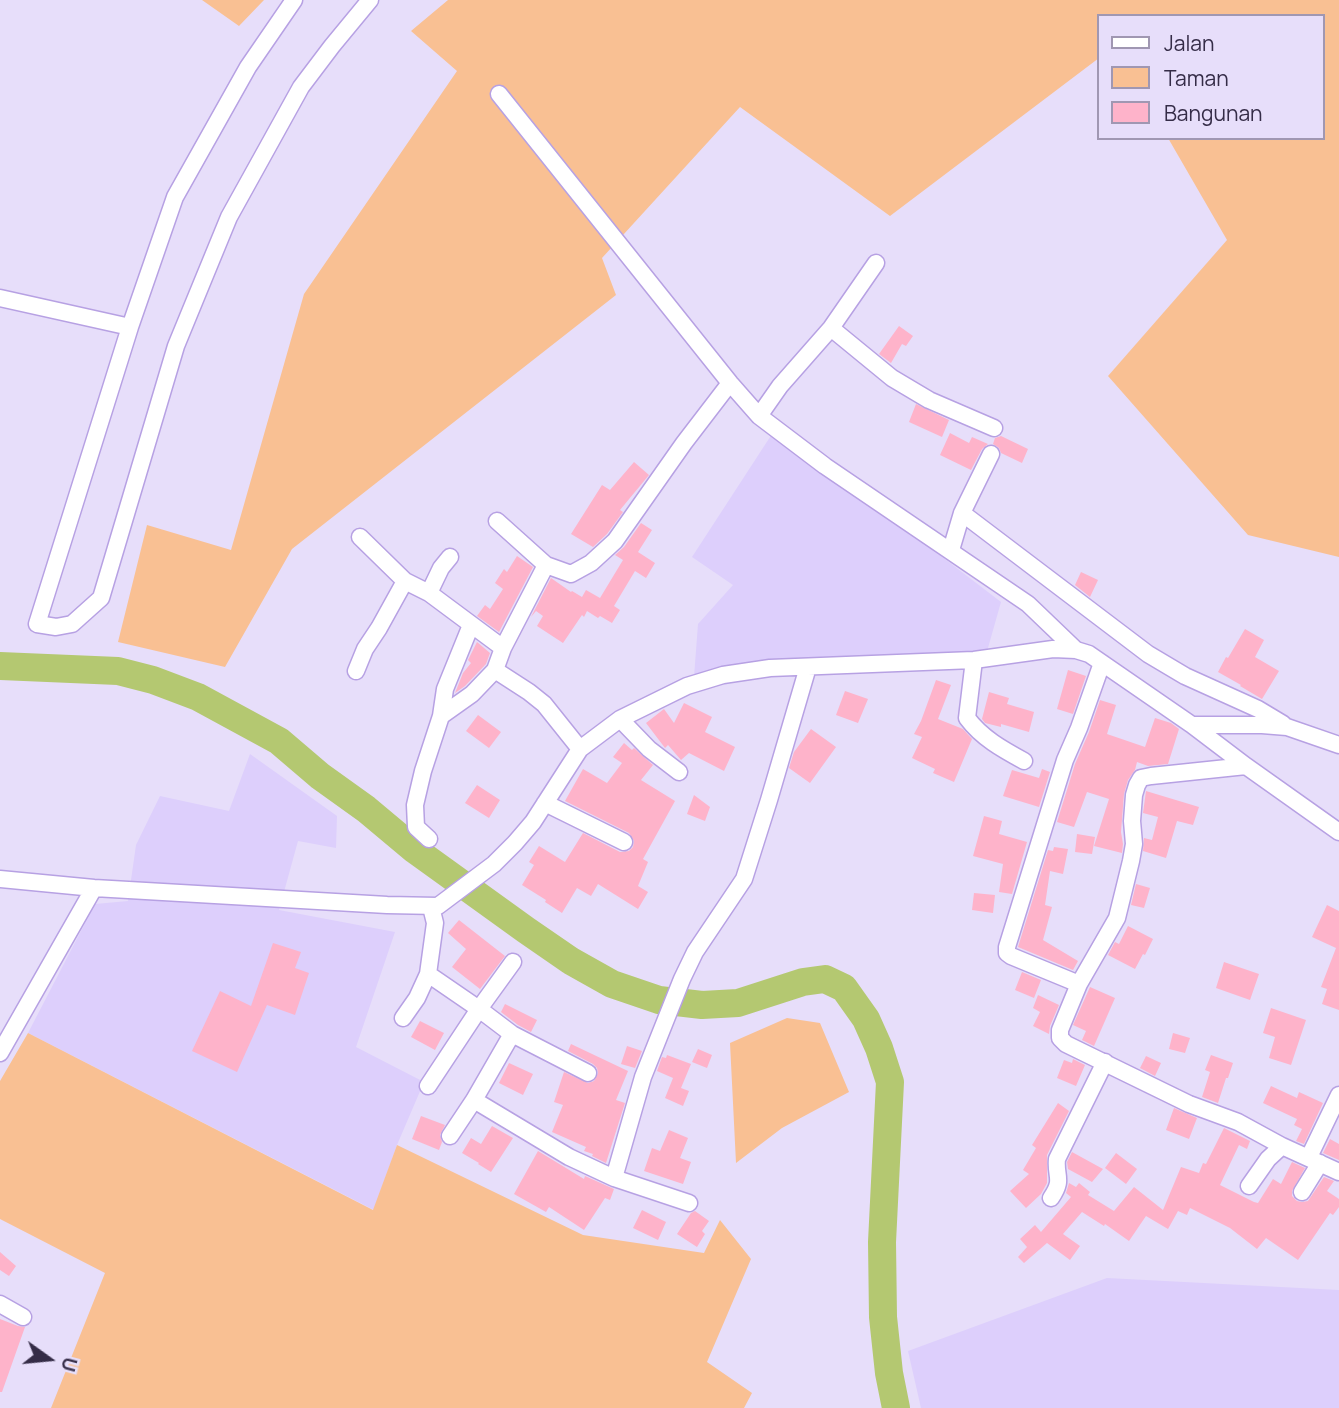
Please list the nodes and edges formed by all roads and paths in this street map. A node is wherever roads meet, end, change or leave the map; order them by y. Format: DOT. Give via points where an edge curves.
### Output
graph roads {
  1 [pos="294,0"];
  2 [pos="370,0"];
  3 [pos="499,94"];
  4 [pos="876,263"];
  5 [pos="0,298"];
  6 [pos="130,327"];
  7 [pos="831,328"];
  8 [pos="730,383"];
  9 [pos="763,411"];
  10 [pos="994,428"];
  11 [pos="991,454"];
  12 [pos="960,519"];
  13 [pos="497,521"];
  14 [pos="360,537"];
  15 [pos="952,546"];
  16 [pos="450,557"];
  17 [pos="546,565"];
  18 [pos="405,581"];
  19 [pos="429,593"];
  20 [pos="471,625"];
  21 [pos="503,648"];
  22 [pos="1076,650"];
  23 [pos="974,660"];
  24 [pos="1101,663"];
  25 [pos="808,667"];
  26 [pos="495,670"];
  27 [pos="356,671"];
  28 [pos="441,716"];
  29 [pos="620,719"];
  30 [pos="1192,724"];
  31 [pos="1287,727"];
  32 [pos="1339,744"];
  33 [pos="580,750"];
  34 [pos="1024,761"];
  35 [pos="1246,766"];
  36 [pos="679,772"];
  37 [pos="545,803"];
  38 [pos="1339,832"];
  39 [pos="429,839"];
  40 [pos="624,842"];
  41 [pos="0,879"];
  42 [pos="94,888"];
  43 [pos="435,906"];
  44 [pos="513,962"];
  45 [pos="428,974"];
  46 [pos="1079,984"];
  47 [pos="479,1009"];
  48 [pos="403,1018"];
  49 [pos="512,1034"];
  50 [pos="0,1053"];
  51 [pos="1105,1062"];
  52 [pos="588,1073"];
  53 [pos="428,1086"];
  54 [pos="1339,1095"];
  55 [pos="474,1100"];
  56 [pos="450,1136"];
  57 [pos="1282,1146"];
  58 [pos="1314,1160"];
  59 [pos="1339,1172"];
  60 [pos="614,1178"];
  61 [pos="1249,1186"];
  62 [pos="1302,1192"];
  63 [pos="1051,1198"];
  64 [pos="689,1203"];
  65 [pos="0,1304"];
  66 [pos="23,1317"];
  1 -- 6 [label="street" via="248,67 175,197"];
  2 -- 6 [label="street" via="301,87 229,217 176,346 101,598 72,624 37,624"];
  3 -- 8 [label="street"];
  4 -- 7 [label="street"];
  5 -- 6 [label="street"];
  7 -- 9 [label="street"];
  7 -- 10 [label="street" via="892,378"];
  8 -- 9 [label="street"];
  8 -- 17 [label="street" via="615,541 592,563 570,574"];
  9 -- 15 [label="street" via="825,466"];
  11 -- 12 [label="street"];
  12 -- 15 [label="street"];
  12 -- 31 [label="street" via="1148,654"];
  13 -- 17 [label="street"];
  14 -- 18 [label="street"];
  15 -- 22 [label="street" via="1028,604"];
  16 -- 19 [label="street"];
  17 -- 21 [label="street"];
  18 -- 19 [label="street"];
  18 -- 27 [label="street"];
  19 -- 20 [label="street"];
  20 -- 21 [label="street"];
  20 -- 28 [label="street" via="445,688"];
  21 -- 26 [label="street"];
  22 -- 23 [label="street"];
  22 -- 24 [label="street"];
  23 -- 25 [label="street"];
  23 -- 34 [label="street" via="967,718 992,743"];
  24 -- 30 [label="street"];
  24 -- 46 [label="street" via="1065,760 1007,947 1011,956"];
  25 -- 29 [label="street" via="723,676 687,686"];
  25 -- 60 [label="street" via="744,879 682,979 643,1077"];
  26 -- 28 [label="street"];
  26 -- 33 [label="street" via="544,704"];
  28 -- 39 [label="street" via="415,805 416,827"];
  29 -- 33 [label="street"];
  29 -- 36 [label="street"];
  30 -- 31 [label="street"];
  30 -- 35 [label="street"];
  31 -- 32 [label="street"];
  33 -- 37 [label="street"];
  35 -- 38 [label="street"];
  35 -- 46 [label="street" via="1141,778 1134,795 1131,861 1116,918"];
  37 -- 40 [label="street"];
  37 -- 43 [label="street" via="494,864"];
  41 -- 42 [label="street"];
  42 -- 43 [label="street"];
  42 -- 50 [label="street"];
  43 -- 45 [label="street"];
  44 -- 47 [label="street"];
  45 -- 47 [label="street"];
  45 -- 48 [label="street"];
  46 -- 51 [label="street" via="1060,1038"];
  47 -- 49 [label="street"];
  47 -- 53 [label="street"];
  49 -- 52 [label="street"];
  49 -- 55 [label="street"];
  51 -- 57 [label="street"];
  51 -- 63 [label="street" via="1057,1159 1058,1188"];
  54 -- 58 [label="street"];
  55 -- 56 [label="street"];
  55 -- 60 [label="street" via="569,1157"];
  57 -- 58 [label="street"];
  57 -- 61 [label="street"];
  58 -- 59 [label="street"];
  58 -- 62 [label="street"];
  60 -- 64 [label="street"];
  65 -- 66 [label="street"];
}
